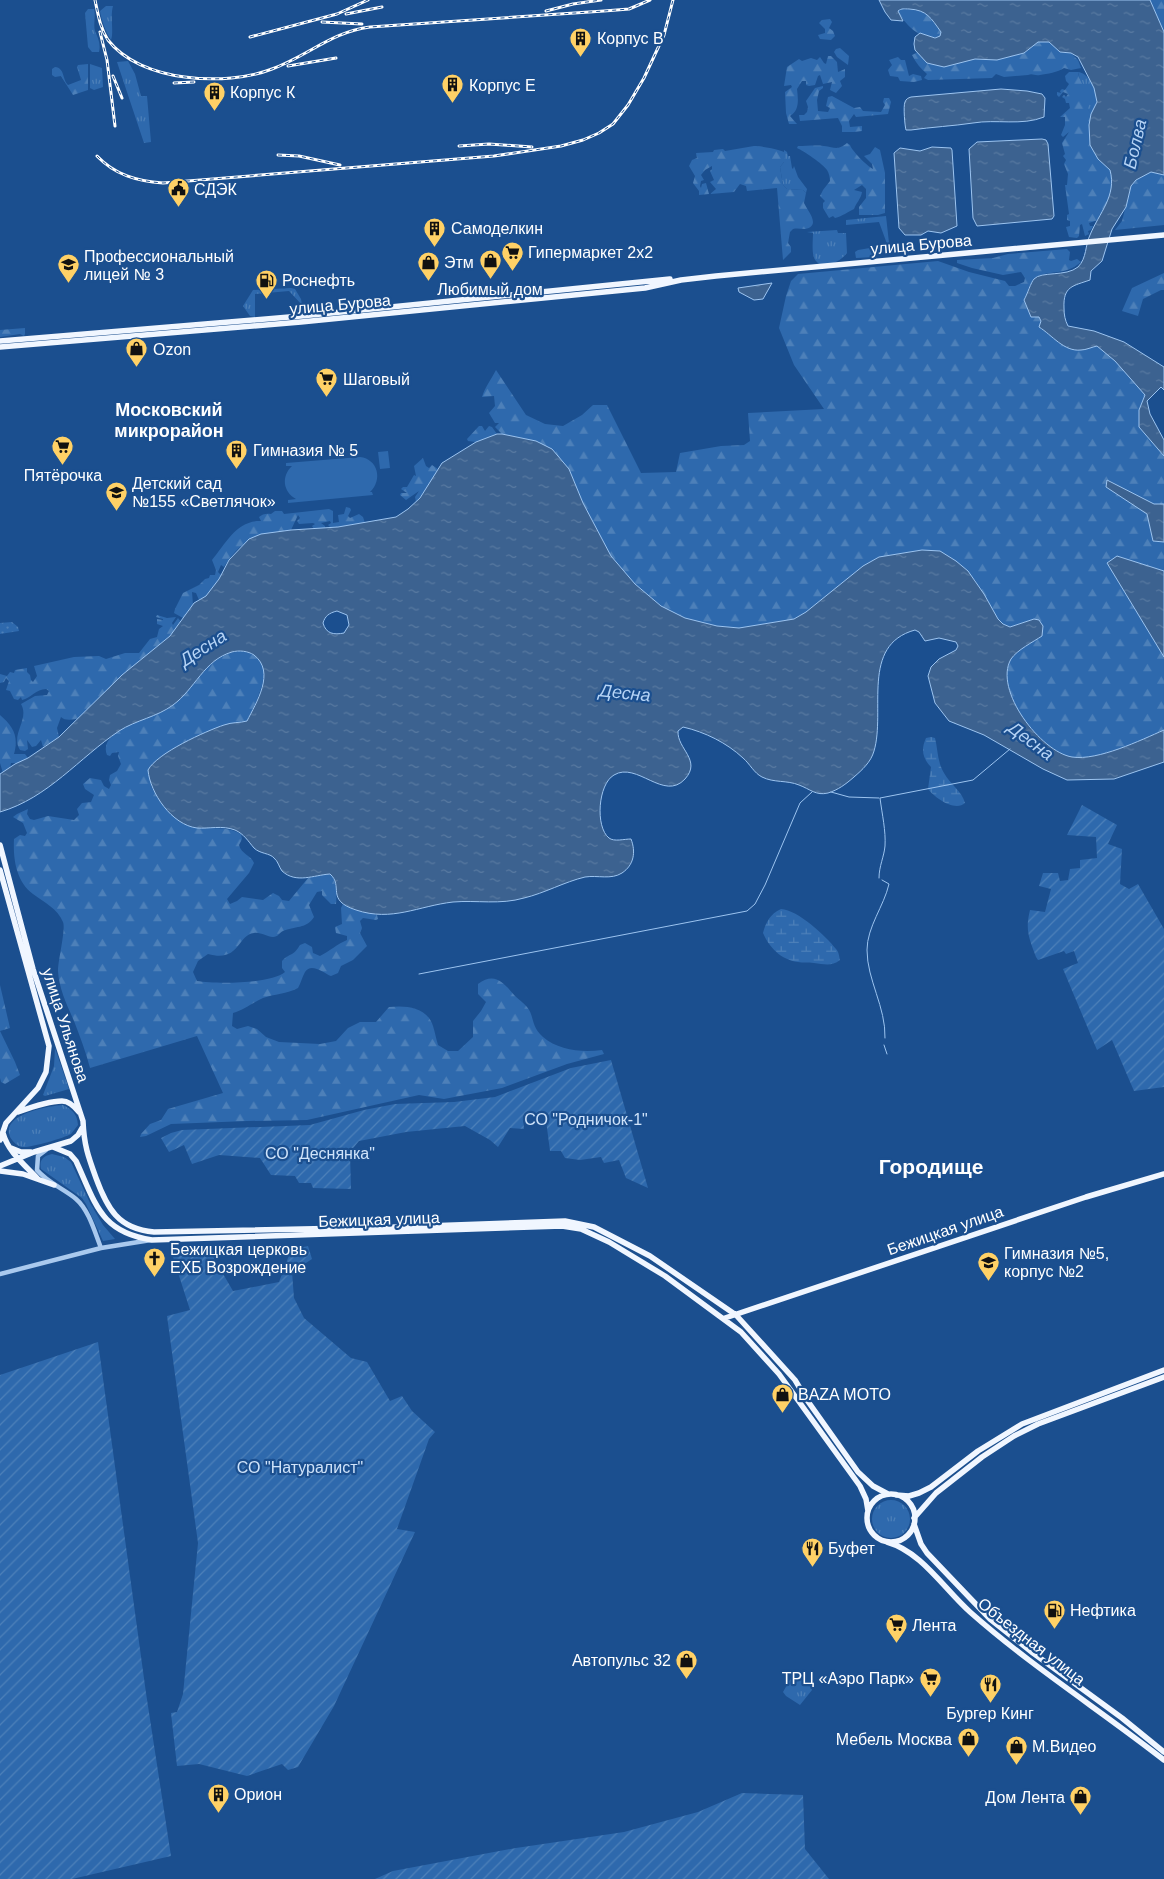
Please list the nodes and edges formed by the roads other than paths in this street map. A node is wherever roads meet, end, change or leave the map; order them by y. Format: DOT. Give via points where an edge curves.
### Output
graph roads {
  1 [pos="1164,235"];
  2 [pos="681,280"];
  3 [pos="0,341"];
  4 [pos="0,347"];
  5 [pos="0,845"];
  6 [pos="0,870"];
  7 [pos="16,919"];
  8 [pos="16,1113"];
  9 [pos="82,1118"];
  10 [pos="3,1131"];
  11 [pos="0,1140"];
  12 [pos="9,1147"];
  13 [pos="51,1148"];
  14 [pos="34,1152"];
  15 [pos="18,1159"];
  16 [pos="0,1166"];
  17 [pos="0,1171"];
  18 [pos="1164,1174"];
  19 [pos="38,1179"];
  20 [pos="54,1185"];
  21 [pos="111,1211"];
  22 [pos="152,1240"];
  23 [pos="101,1248"];
  24 [pos="0,1274"];
  25 [pos="736,1315"];
  26 [pos="725,1318"];
  27 [pos="1164,1370"];
  28 [pos="1164,1377"];
  29 [pos="888,1494"];
  30 [pos="896,1495"];
  31 [pos="868,1511"];
  32 [pos="914,1521"];
  33 [pos="887,1542"];
  34 [pos="1164,1752"];
  35 [pos="1164,1760"];
  1 -- 2 [label="main road, улица Бурова"];
  2 -- 3 [label="main road, улица Бурова"];
  2 -- 4 [label="main road, улица Бурова" via="645,288 302,322"];
  5 -- 7 [label="main road, улица Ульянова"];
  6 -- 7 [label="main road, улица Ульянова"];
  7 -- 8 [label="main road, улица Ульянова" via="49,1046 46,1072 38,1088"];
  7 -- 9 [label="main road, улица Ульянова"];
  8 -- 9 [label="main road" via="62,1101 76,1108"];
  8 -- 10 [label="main road"];
  9 -- 13 [label="main road" via="82,1129 78,1135"];
  9 -- 21 [label="main road, улица Ульянова" via="84,1145"];
  10 -- 11 [label="main road"];
  10 -- 12 [label="main road"];
  12 -- 14 [label="main road" via="21,1152"];
  12 -- 15 [label="main road"];
  13 -- 14 [label="main road"];
  13 -- 20 [label="street" via="38,1156 36,1166"];
  13 -- 22 [label="main road" via="70,1154 76,1161 96,1205 112,1225 134,1238"];
  14 -- 15 [label="main road"];
  15 -- 16 [label="main road"];
  15 -- 19 [label="main road"];
  17 -- 19 [label="main road"];
  18 -- 25 [label="main road, Бежицкая улица" via="1086,1197"];
  19 -- 20 [label="main road"];
  20 -- 23 [label="street" via="83,1206"];
  21 -- 25 [label="main road, Бежицкая улица" via="128,1225 154,1232 574,1221 594,1227 650,1256"];
  22 -- 23 [label="street, Бежицкая улица"];
  22 -- 26 [label="main road, Бежицкая улица" via="570,1227 609,1242"];
  23 -- 24 [label="street, Бежицкая улица"];
  25 -- 26 [label="main road, Бежицкая улица"];
  25 -- 29 [label="main road" via="795,1380 858,1472"];
  26 -- 31 [label="main road" via="779,1374 860,1486"];
  27 -- 30 [label="main road" via="1022,1424 983,1447 930,1487 909,1496"];
  28 -- 32 [label="main road" via="1014,1436 982,1456 936,1493"];
  29 -- 30 [label="main road"];
  29 -- 31 [label="main road" via="875,1500"];
  30 -- 32 [label="main road" via="909,1503"];
  31 -- 33 [label="main road" via="869,1528"];
  32 -- 33 [label="main road" via="911,1531 900,1540"];
  32 -- 34 [label="main road, Объездная улица" via="927,1553 990,1619"];
  33 -- 35 [label="main road, Объездная улица" via="903,1548 919,1560 971,1613"];
}
